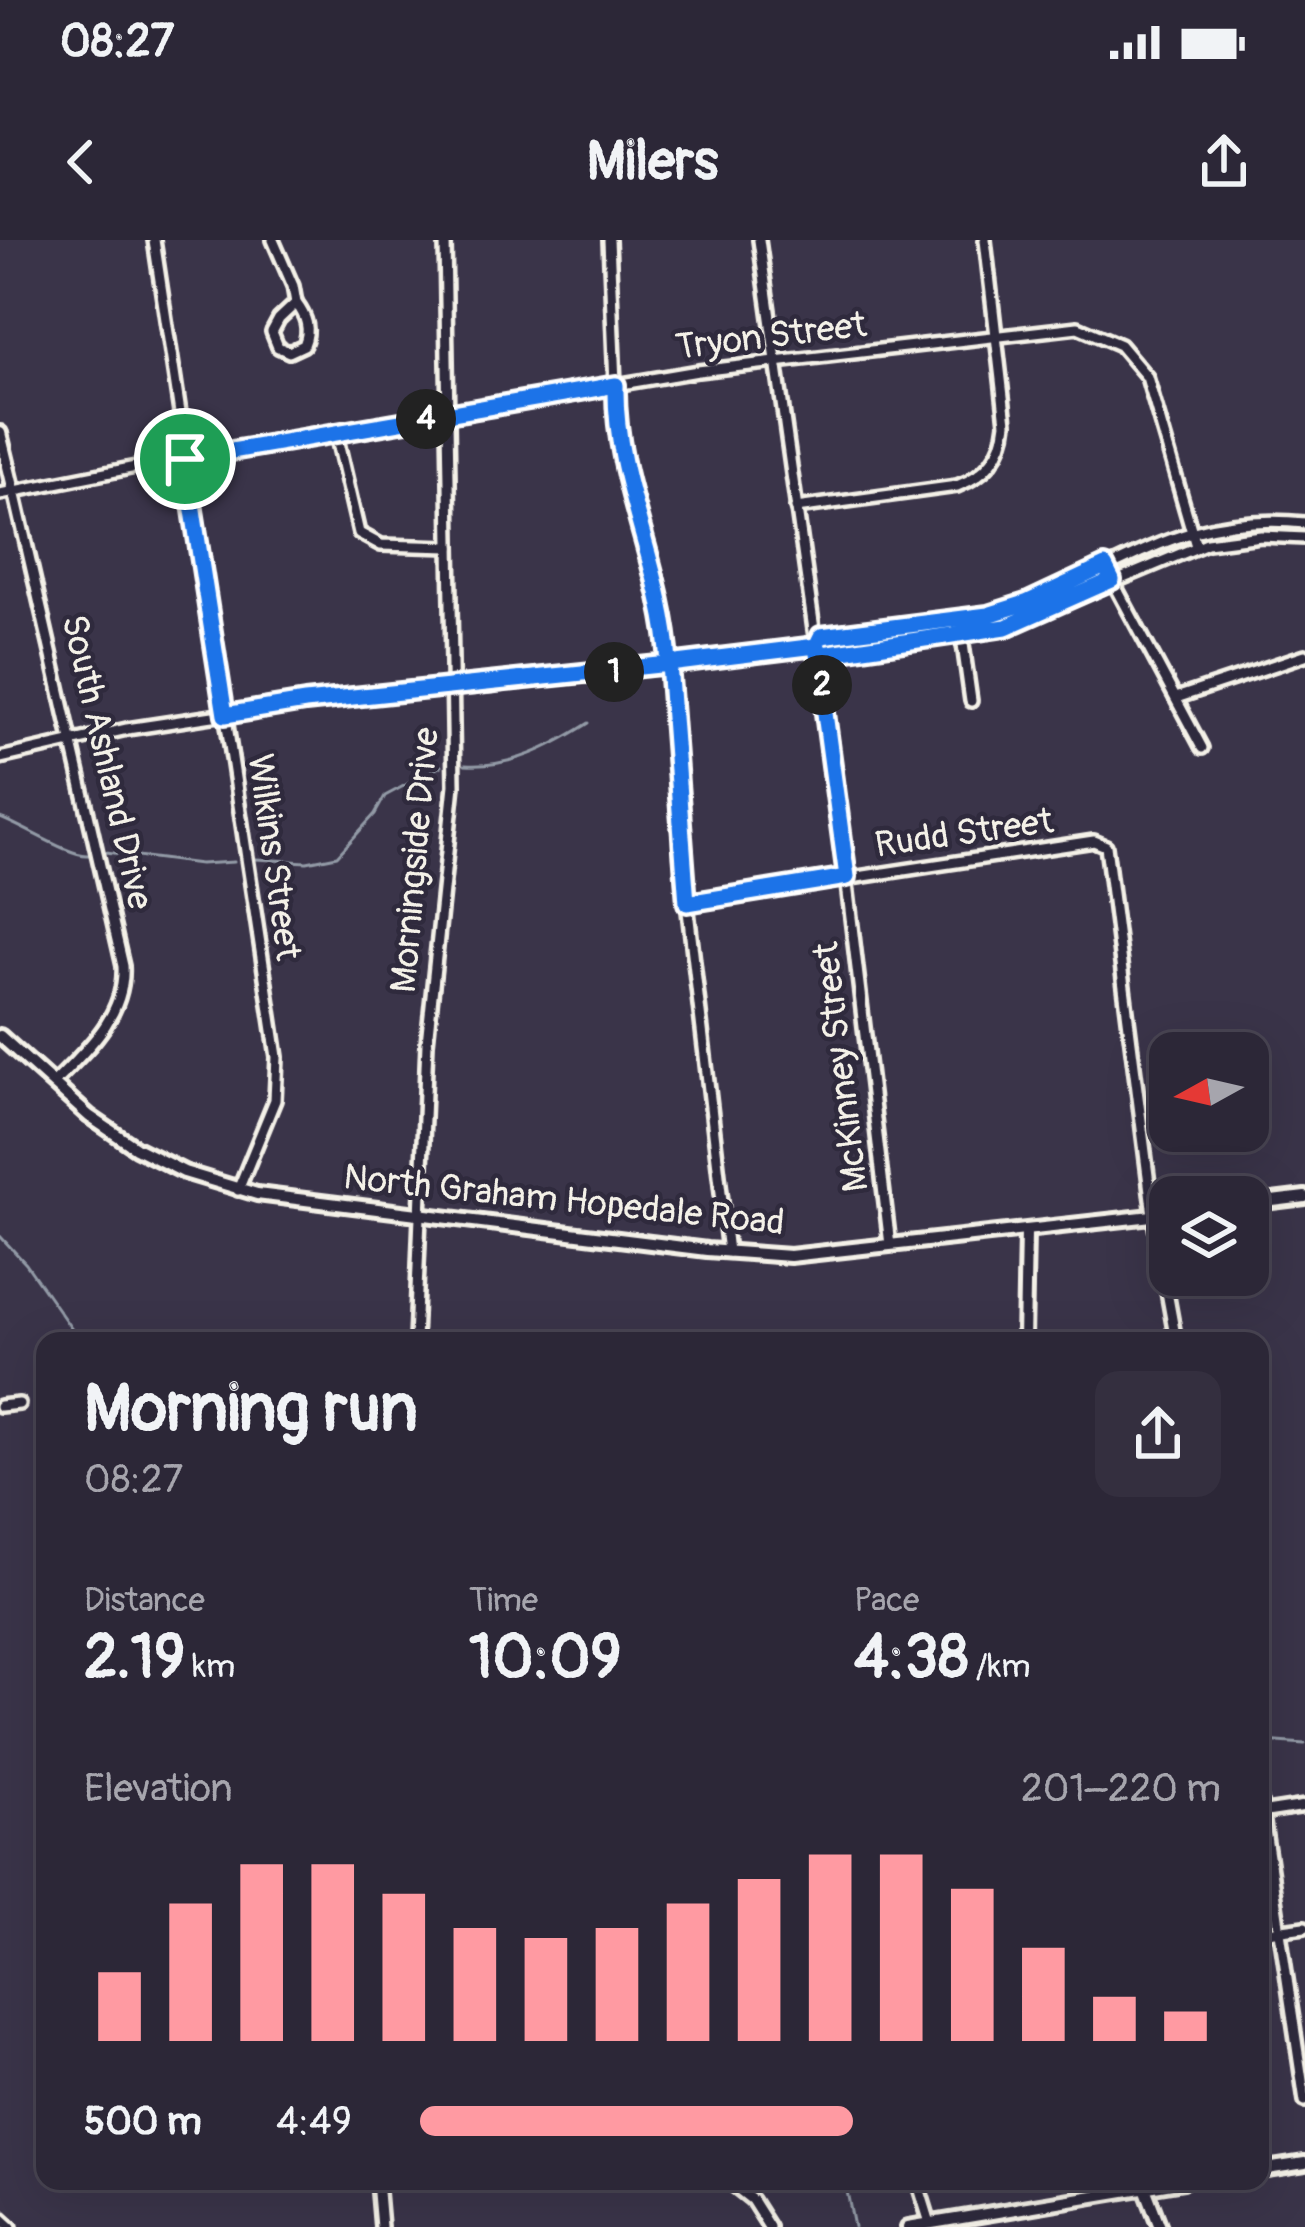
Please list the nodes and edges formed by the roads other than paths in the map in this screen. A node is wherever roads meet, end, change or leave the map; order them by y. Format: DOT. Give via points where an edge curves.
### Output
graph roads {
  1 [pos="154,240"];
  2 [pos="273,240"];
  3 [pos="445,240"];
  4 [pos="609,240"];
  5 [pos="759,240"];
  6 [pos="985,240"];
  7 [pos="296,303"];
  8 [pos="997,335"];
  9 [pos="776,361"];
  10 [pos="616,385"];
  11 [pos="448,415"];
  12 [pos="0,433"];
  13 [pos="336,434"];
  14 [pos="185,459"];
  15 [pos="14,490"];
  16 [pos="0,494"];
  17 [pos="796,508"];
  18 [pos="1305,523"];
  19 [pos="1191,530"];
  20 [pos="1305,538"];
  21 [pos="1196,546"];
  22 [pos="450,547"];
  23 [pos="1105,566"];
  24 [pos="1112,580"];
  25 [pos="959,619"];
  26 [pos="962,634"];
  27 [pos="816,646"];
  28 [pos="1305,655"];
  29 [pos="669,664"];
  30 [pos="454,688"];
  31 [pos="1176,698"];
  32 [pos="971,701"];
  33 [pos="225,715"];
  34 [pos="72,742"];
  35 [pos="1202,748"];
  36 [pos="0,758"];
  37 [pos="847,877"];
  38 [pos="687,903"];
  39 [pos="0,1036"];
  40 [pos="53,1084"];
  41 [pos="1149,1184"];
  42 [pos="238,1190"];
  43 [pos="1305,1197"];
  44 [pos="1269,1201"];
  45 [pos="418,1215"];
  46 [pos="1149,1216"];
  47 [pos="1026,1232"];
  48 [pos="890,1245"];
  49 [pos="728,1252"];
  50 [pos="1168,1296"];
  51 [pos="415,1332"];
  52 [pos="1024,1332"];
  53 [pos="1174,1332"];
  54 [pos="20,1404"];
  55 [pos="0,1406"];
  56 [pos="1305,1806"];
  57 [pos="1269,1812"];
  58 [pos="1269,1862"];
  59 [pos="1305,1927"];
  60 [pos="1280,1930"];
  61 [pos="1269,1932"];
  62 [pos="1305,2101"];
  63 [pos="1305,2163"];
  64 [pos="1269,2169"];
  65 [pos="378,2190"];
  66 [pos="739,2190"];
  67 [pos="920,2190"];
  68 [pos="1110,2190"];
  69 [pos="1145,2190"];
  70 [pos="0,2217"];
  71 [pos="930,2223"];
  72 [pos="11,2227"];
  73 [pos="381,2227"];
  74 [pos="769,2227"];
  75 [pos="908,2227"];
  76 [pos="1160,2227"];
  1 -- 14 [label="street, Wilkins Street"];
  2 -- 7 [label="street"];
  3 -- 11 [label="street, Morningside Drive"];
  4 -- 10 [label="street"];
  5 -- 9 [label="street, McKinney Street"];
  6 -- 8 [label="street"];
  7 -- 7 [label="street" via="308,337 290,352 272,332"];
  8 -- 9 [label="street, Tryon Street"];
  8 -- 17 [label="street" via="1006,423 986,470 957,486"];
  8 -- 19 [label="street, Tryon Street" via="1078,327 1137,361"];
  9 -- 10 [label="street, Tryon Street"];
  9 -- 17 [label="street, McKinney Street"];
  10 -- 11 [label="street, Tryon Street"];
  10 -- 29 [label="street" via="621,447 658,585"];
  11 -- 13 [label="street, Tryon Street"];
  11 -- 22 [label="street, Morningside Drive"];
  12 -- 15 [label="street, South Ashland Drive"];
  13 -- 14 [label="street, Tryon Street"];
  13 -- 22 [label="street" via="359,532 381,545"];
  14 -- 15 [label="street, Tryon Street"];
  14 -- 33 [label="street, Wilkins Street"];
  15 -- 16 [label="street, Tryon Street"];
  15 -- 34 [label="street, South Ashland Drive"];
  17 -- 27 [label="street, McKinney Street"];
  18 -- 19 [label="street"];
  19 -- 21 [label="street, Tryon Street"];
  19 -- 23 [label="street"];
  20 -- 21 [label="street"];
  21 -- 24 [label="street"];
  22 -- 30 [label="street, Morningside Drive"];
  23 -- 24 [label="street"];
  23 -- 25 [label="street" via="1026,603"];
  24 -- 26 [label="street" via="1019,623"];
  24 -- 31 [label="street"];
  25 -- 26 [label="street"];
  25 -- 27 [label="street" via="821,636"];
  26 -- 27 [label="street" via="823,654"];
  26 -- 32 [label="street"];
  27 -- 29 [label="street"];
  27 -- 37 [label="street, McKinney Street"];
  28 -- 31 [label="street"];
  29 -- 30 [label="street"];
  29 -- 38 [label="street"];
  30 -- 33 [label="street"];
  30 -- 45 [label="street, Morningside Drive" via="452,818"];
  31 -- 35 [label="street"];
  33 -- 34 [label="street"];
  33 -- 42 [label="street, Wilkins Street" via="278,1071 275,1100"];
  34 -- 36 [label="street"];
  34 -- 40 [label="street, South Ashland Drive" via="124,978 114,1013"];
  37 -- 38 [label="street, Rudd Street"];
  37 -- 41 [label="street, Rudd Street" via="1094,841 1106,847"];
  37 -- 48 [label="street, McKinney Street"];
  38 -- 49 [label="street"];
  39 -- 40 [label="street, North Graham Hopedale Road"];
  40 -- 42 [label="street, North Graham Hopedale Road" via="136,1148"];
  42 -- 45 [label="street, North Graham Hopedale Road"];
  43 -- 44 [label="street"];
  45 -- 49 [label="street, North Graham Hopedale Road"];
  45 -- 51 [label="street, Morningside Drive"];
  46 -- 47 [label="street, North Graham Hopedale Road"];
  47 -- 48 [label="street, North Graham Hopedale Road"];
  47 -- 52 [label="street"];
  48 -- 49 [label="street, North Graham Hopedale Road" via="812,1256"];
  50 -- 53 [label="street"];
  54 -- 55 [label="street"];
  56 -- 57 [label="street"];
  58 -- 60 [label="street"];
  59 -- 60 [label="street"];
  60 -- 61 [label="street"];
  60 -- 62 [label="street"];
  63 -- 64 [label="street"];
  65 -- 73 [label="street"];
  66 -- 74 [label="street"];
  67 -- 71 [label="street"];
  68 -- 71 [label="street"];
  69 -- 76 [label="street"];
  70 -- 72 [label="street"];
  71 -- 75 [label="street"];
}
